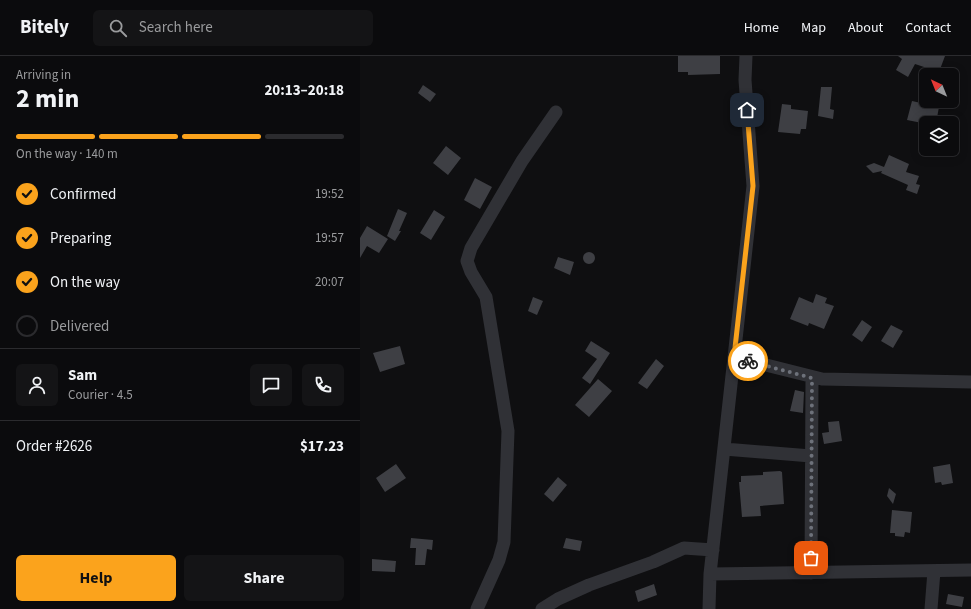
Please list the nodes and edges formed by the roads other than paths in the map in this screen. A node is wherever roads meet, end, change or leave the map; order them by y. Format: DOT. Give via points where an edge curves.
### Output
graph roads {
  1 [pos="746,56"];
  2 [pos="556,112"];
  3 [pos="734,357"];
  4 [pos="812,378"];
  5 [pos="971,382"];
  6 [pos="724,449"];
  7 [pos="811,456"];
  8 [pos="713,550"];
  9 [pos="971,570"];
  10 [pos="934,571"];
  11 [pos="811,573"];
  12 [pos="710,574"];
  13 [pos="476,609"];
  14 [pos="542,609"];
  15 [pos="709,609"];
  16 [pos="931,609"];
  1 -- 3 [label="street" via="745,80 753,186"];
  2 -- 13 [label="street" via="522,161 471,248 467,261 486,297 508,431 504,542 499,560"];
  3 -- 4 [label="street"];
  3 -- 6 [label="street"];
  4 -- 5 [label="street"];
  4 -- 7 [label="street"];
  6 -- 7 [label="street"];
  6 -- 8 [label="street"];
  7 -- 11 [label="street"];
  8 -- 12 [label="street"];
  8 -- 14 [label="street" via="684,548 654,562 589,585"];
  9 -- 10 [label="street"];
  10 -- 11 [label="street"];
  10 -- 16 [label="street"];
  11 -- 12 [label="street"];
  12 -- 15 [label="street"];
}
